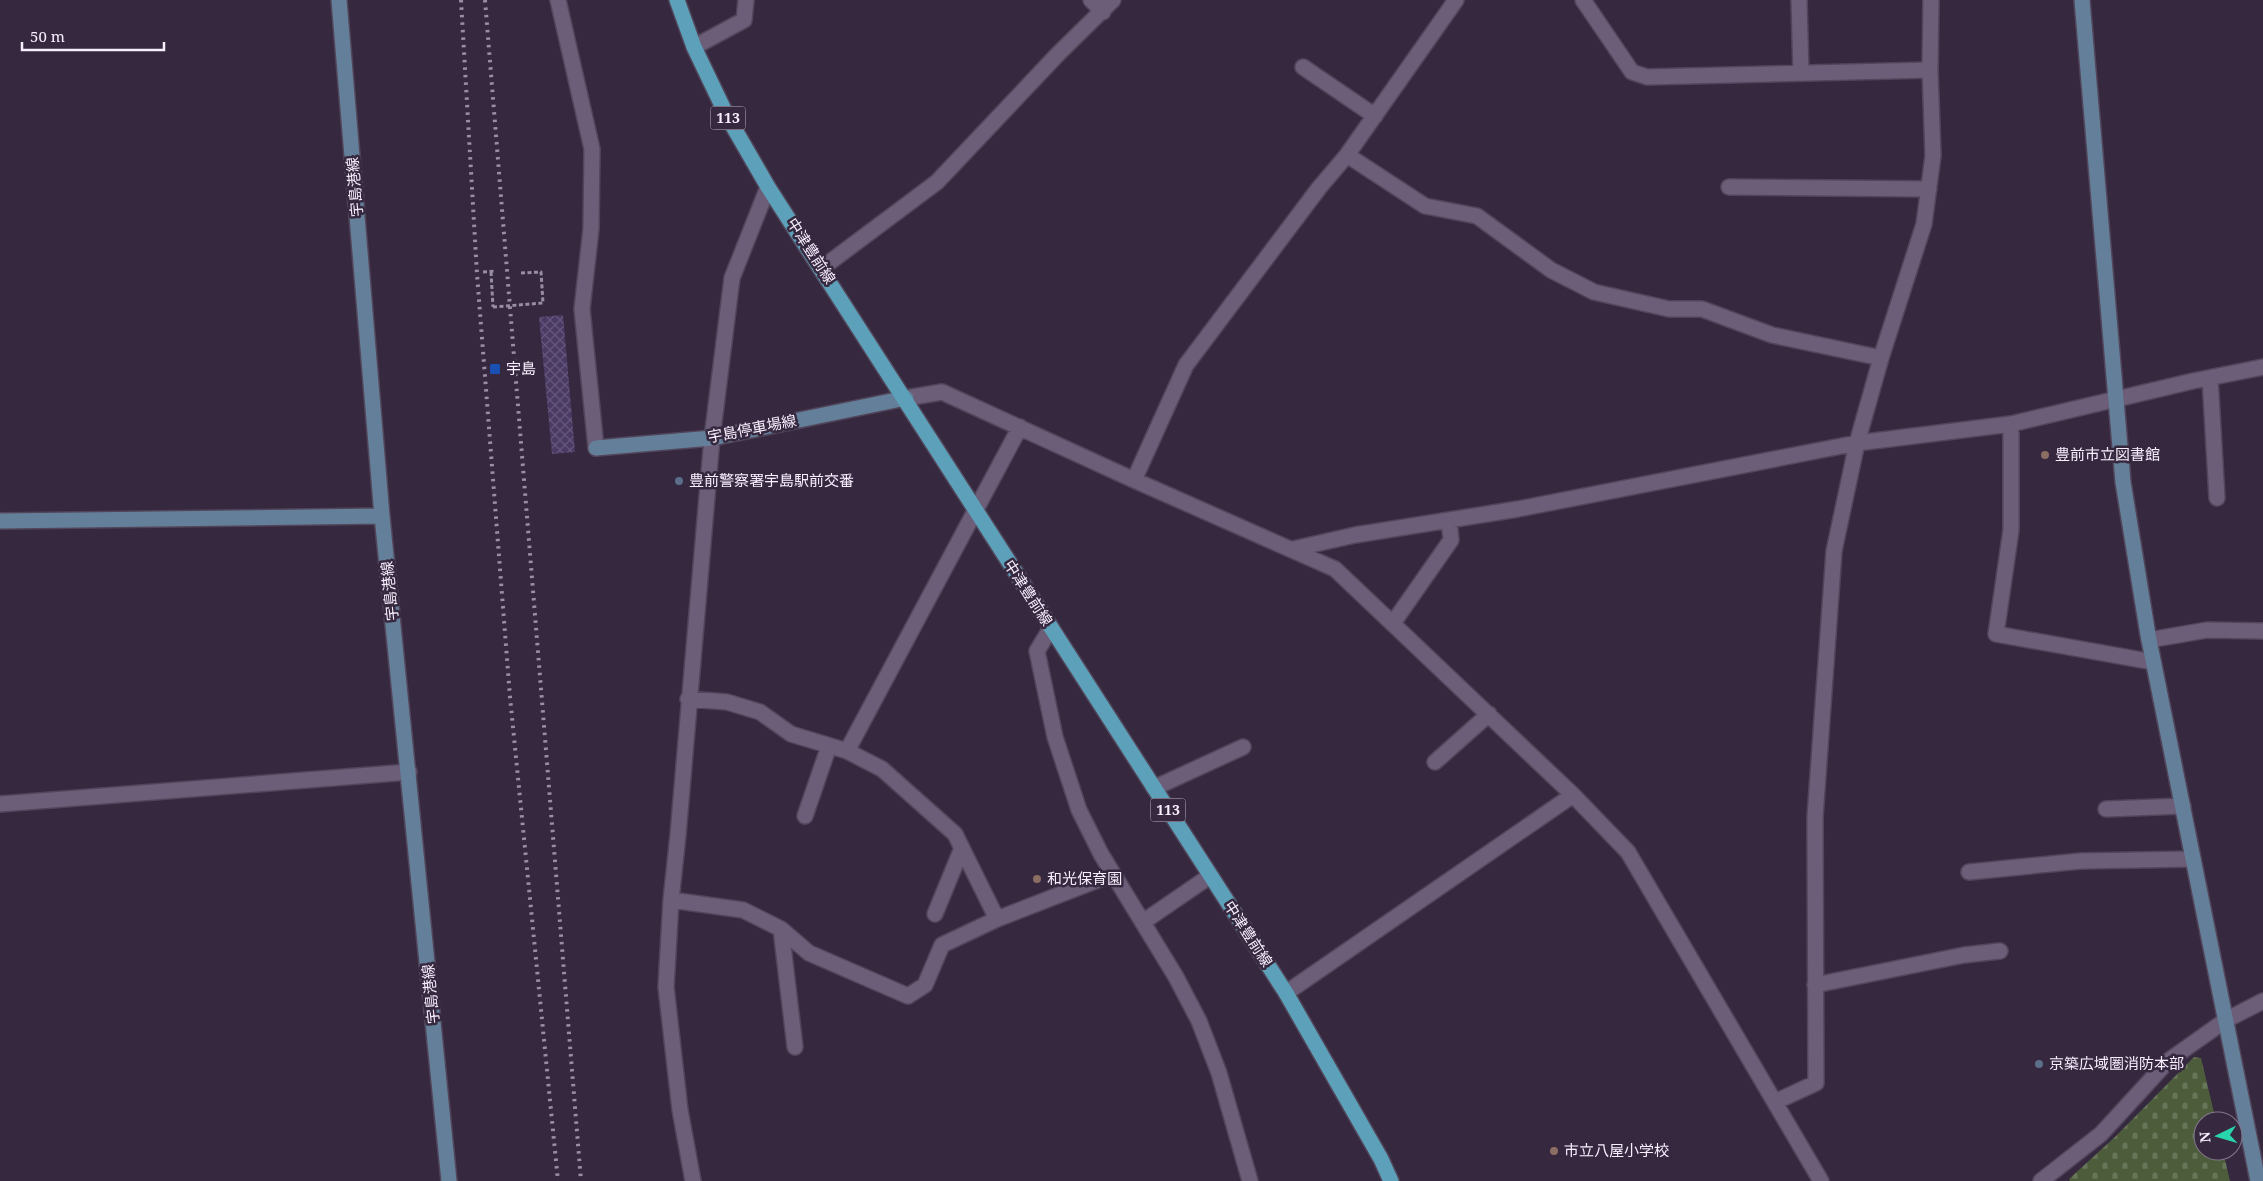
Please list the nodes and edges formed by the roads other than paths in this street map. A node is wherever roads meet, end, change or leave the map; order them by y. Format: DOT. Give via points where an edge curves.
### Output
graph roads {
  1 [pos="339,0"];
  2 [pos="558,0"];
  3 [pos="677,0"];
  4 [pos="746,0"];
  5 [pos="1091,0"];
  6 [pos="1113,0"];
  7 [pos="1456,0"];
  8 [pos="1583,0"];
  9 [pos="1799,0"];
  10 [pos="1931,0"];
  11 [pos="2082,0"];
  12 [pos="1103,12"];
  13 [pos="694,47"];
  14 [pos="1302,67"];
  15 [pos="1930,70"];
  16 [pos="1801,73"];
  17 [pos="1374,116"];
  18 [pos="1347,155"];
  19 [pos="768,186"];
  20 [pos="1729,187"];
  21 [pos="1928,189"];
  22 [pos="822,268"];
  23 [pos="1881,358"];
  24 [pos="2263,367"];
  25 [pos="2210,378"];
  26 [pos="906,398"];
  27 [pos="2114,399"];
  28 [pos="2011,424"];
  29 [pos="1020,427"];
  30 [pos="712,438"];
  31 [pos="1857,443"];
  32 [pos="1134,480"];
  33 [pos="2217,498"];
  34 [pos="975,510"];
  35 [pos="382,516"];
  36 [pos="1448,520"];
  37 [pos="0,521"];
  38 [pos="1293,549"];
  39 [pos="1393,623"];
  40 [pos="1051,628"];
  41 [pos="2263,631"];
  42 [pos="2149,640"];
  43 [pos="2153,662"];
  44 [pos="688,699"];
  45 [pos="1489,714"];
  46 [pos="829,746"];
  47 [pos="1243,747"];
  48 [pos="847,751"];
  49 [pos="1435,762"];
  50 [pos="409,772"];
  51 [pos="1154,788"];
  52 [pos="1573,795"];
  53 [pos="0,804"];
  54 [pos="2183,806"];
  55 [pos="2106,809"];
  56 [pos="805,816"];
  57 [pos="962,848"];
  58 [pos="2193,859"];
  59 [pos="1969,872"];
  60 [pos="1113,874"];
  61 [pos="1210,876"];
  62 [pos="671,900"];
  63 [pos="936,914"];
  64 [pos="997,919"];
  65 [pos="1143,922"];
  66 [pos="781,929"];
  67 [pos="2000,951"];
  68 [pos="1815,986"];
  69 [pos="1286,993"];
  70 [pos="2263,1001"];
  71 [pos="2226,1020"];
  72 [pos="795,1047"];
  73 [pos="1775,1102"];
  74 [pos="2258,1153"];
  75 [pos="449,1181"];
  76 [pos="693,1181"];
  77 [pos="1250,1181"];
  78 [pos="1390,1181"];
  79 [pos="1821,1181"];
  80 [pos="2041,1181"];
  81 [pos="2258,1181"];
  1 -- 35 [label="street, 宇島港線"];
  2 -- 30 [label="street, 宇島停車場線" via="592,149 591,228 582,309 596,448"];
  3 -- 13 [label="main road, 中津豊前線 / 113"];
  4 -- 13 [label="street" via="744,20"];
  5 -- 12 [label="street"];
  6 -- 12 [label="street"];
  7 -- 17 [label="street"];
  8 -- 16 [label="street" via="1632,72 1647,77"];
  9 -- 16 [label="street"];
  10 -- 15 [label="street"];
  11 -- 27 [label="street"];
  12 -- 22 [label="street" via="1058,54 937,182"];
  13 -- 19 [label="main road, 中津豊前線 / 113" via="727,116"];
  14 -- 17 [label="street"];
  15 -- 16 [label="street"];
  15 -- 21 [label="street" via="1933,156"];
  17 -- 18 [label="street"];
  18 -- 23 [label="street" via="1426,206 1477,216 1550,270 1594,292 1669,309 1702,309 1772,335"];
  18 -- 32 [label="street" via="1318,188 1186,365"];
  19 -- 22 [label="main road, 中津豊前線 / 113"];
  19 -- 30 [label="street" via="732,278"];
  20 -- 21 [label="street"];
  21 -- 23 [label="street" via="1924,224"];
  22 -- 26 [label="main road, 中津豊前線 / 113"];
  23 -- 31 [label="street"];
  24 -- 25 [label="street"];
  25 -- 27 [label="street"];
  25 -- 33 [label="street"];
  26 -- 29 [label="street" via="942,392"];
  26 -- 30 [label="street, 宇島停車場線"];
  26 -- 34 [label="main road, 中津豊前線 / 113"];
  27 -- 28 [label="street"];
  27 -- 42 [label="street" via="2123,482"];
  28 -- 31 [label="street"];
  28 -- 43 [label="street" via="2011,530 1996,634"];
  29 -- 32 [label="street"];
  29 -- 34 [label="street"];
  30 -- 44 [label="street"];
  31 -- 36 [label="street"];
  31 -- 68 [label="street" via="1834,551 1815,817"];
  32 -- 38 [label="street"];
  34 -- 40 [label="main road, 中津豊前線 / 113"];
  34 -- 48 [label="street"];
  35 -- 37 [label="street"];
  35 -- 50 [label="street, 宇島港線"];
  36 -- 38 [label="street"];
  36 -- 39 [label="street" via="1451,540"];
  38 -- 39 [label="street" via="1335,569"];
  39 -- 45 [label="street"];
  40 -- 51 [label="main road, 中津豊前線 / 113"];
  40 -- 60 [label="street" via="1037,651 1055,737 1079,810"];
  41 -- 42 [label="street" via="2208,630"];
  42 -- 43 [label="street"];
  43 -- 54 [label="street"];
  44 -- 46 [label="street" via="727,702 760,712 791,734"];
  44 -- 62 [label="street"];
  45 -- 49 [label="street"];
  45 -- 52 [label="street"];
  46 -- 48 [label="street"];
  46 -- 56 [label="street"];
  47 -- 51 [label="street"];
  48 -- 57 [label="street" via="882,769 955,834"];
  50 -- 53 [label="street"];
  50 -- 75 [label="street, 宇島港線"];
  51 -- 61 [label="main road, 中津豊前線 / 113"];
  52 -- 69 [label="street"];
  52 -- 73 [label="street" via="1628,852"];
  54 -- 55 [label="street"];
  54 -- 58 [label="street"];
  57 -- 63 [label="street"];
  57 -- 64 [label="street"];
  58 -- 59 [label="street" via="2081,861"];
  58 -- 71 [label="street"];
  60 -- 64 [label="street"];
  60 -- 65 [label="street"];
  61 -- 65 [label="street"];
  61 -- 69 [label="main road, 中津豊前線 / 113"];
  62 -- 66 [label="street" via="742,910"];
  62 -- 76 [label="street" via="666,987 680,1110"];
  64 -- 66 [label="street" via="942,945 925,985 908,996 809,953"];
  65 -- 77 [label="street" via="1199,1021 1219,1073"];
  66 -- 72 [label="street"];
  67 -- 68 [label="street" via="1964,955"];
  68 -- 73 [label="street" via="1816,1083"];
  69 -- 78 [label="main road, 中津豊前線 / 113" via="1381,1159"];
  70 -- 71 [label="street"];
  71 -- 74 [label="street"];
  71 -- 80 [label="street" via="2168,1061 2101,1134"];
  73 -- 79 [label="street"];
  74 -- 81 [label="street"];
}
